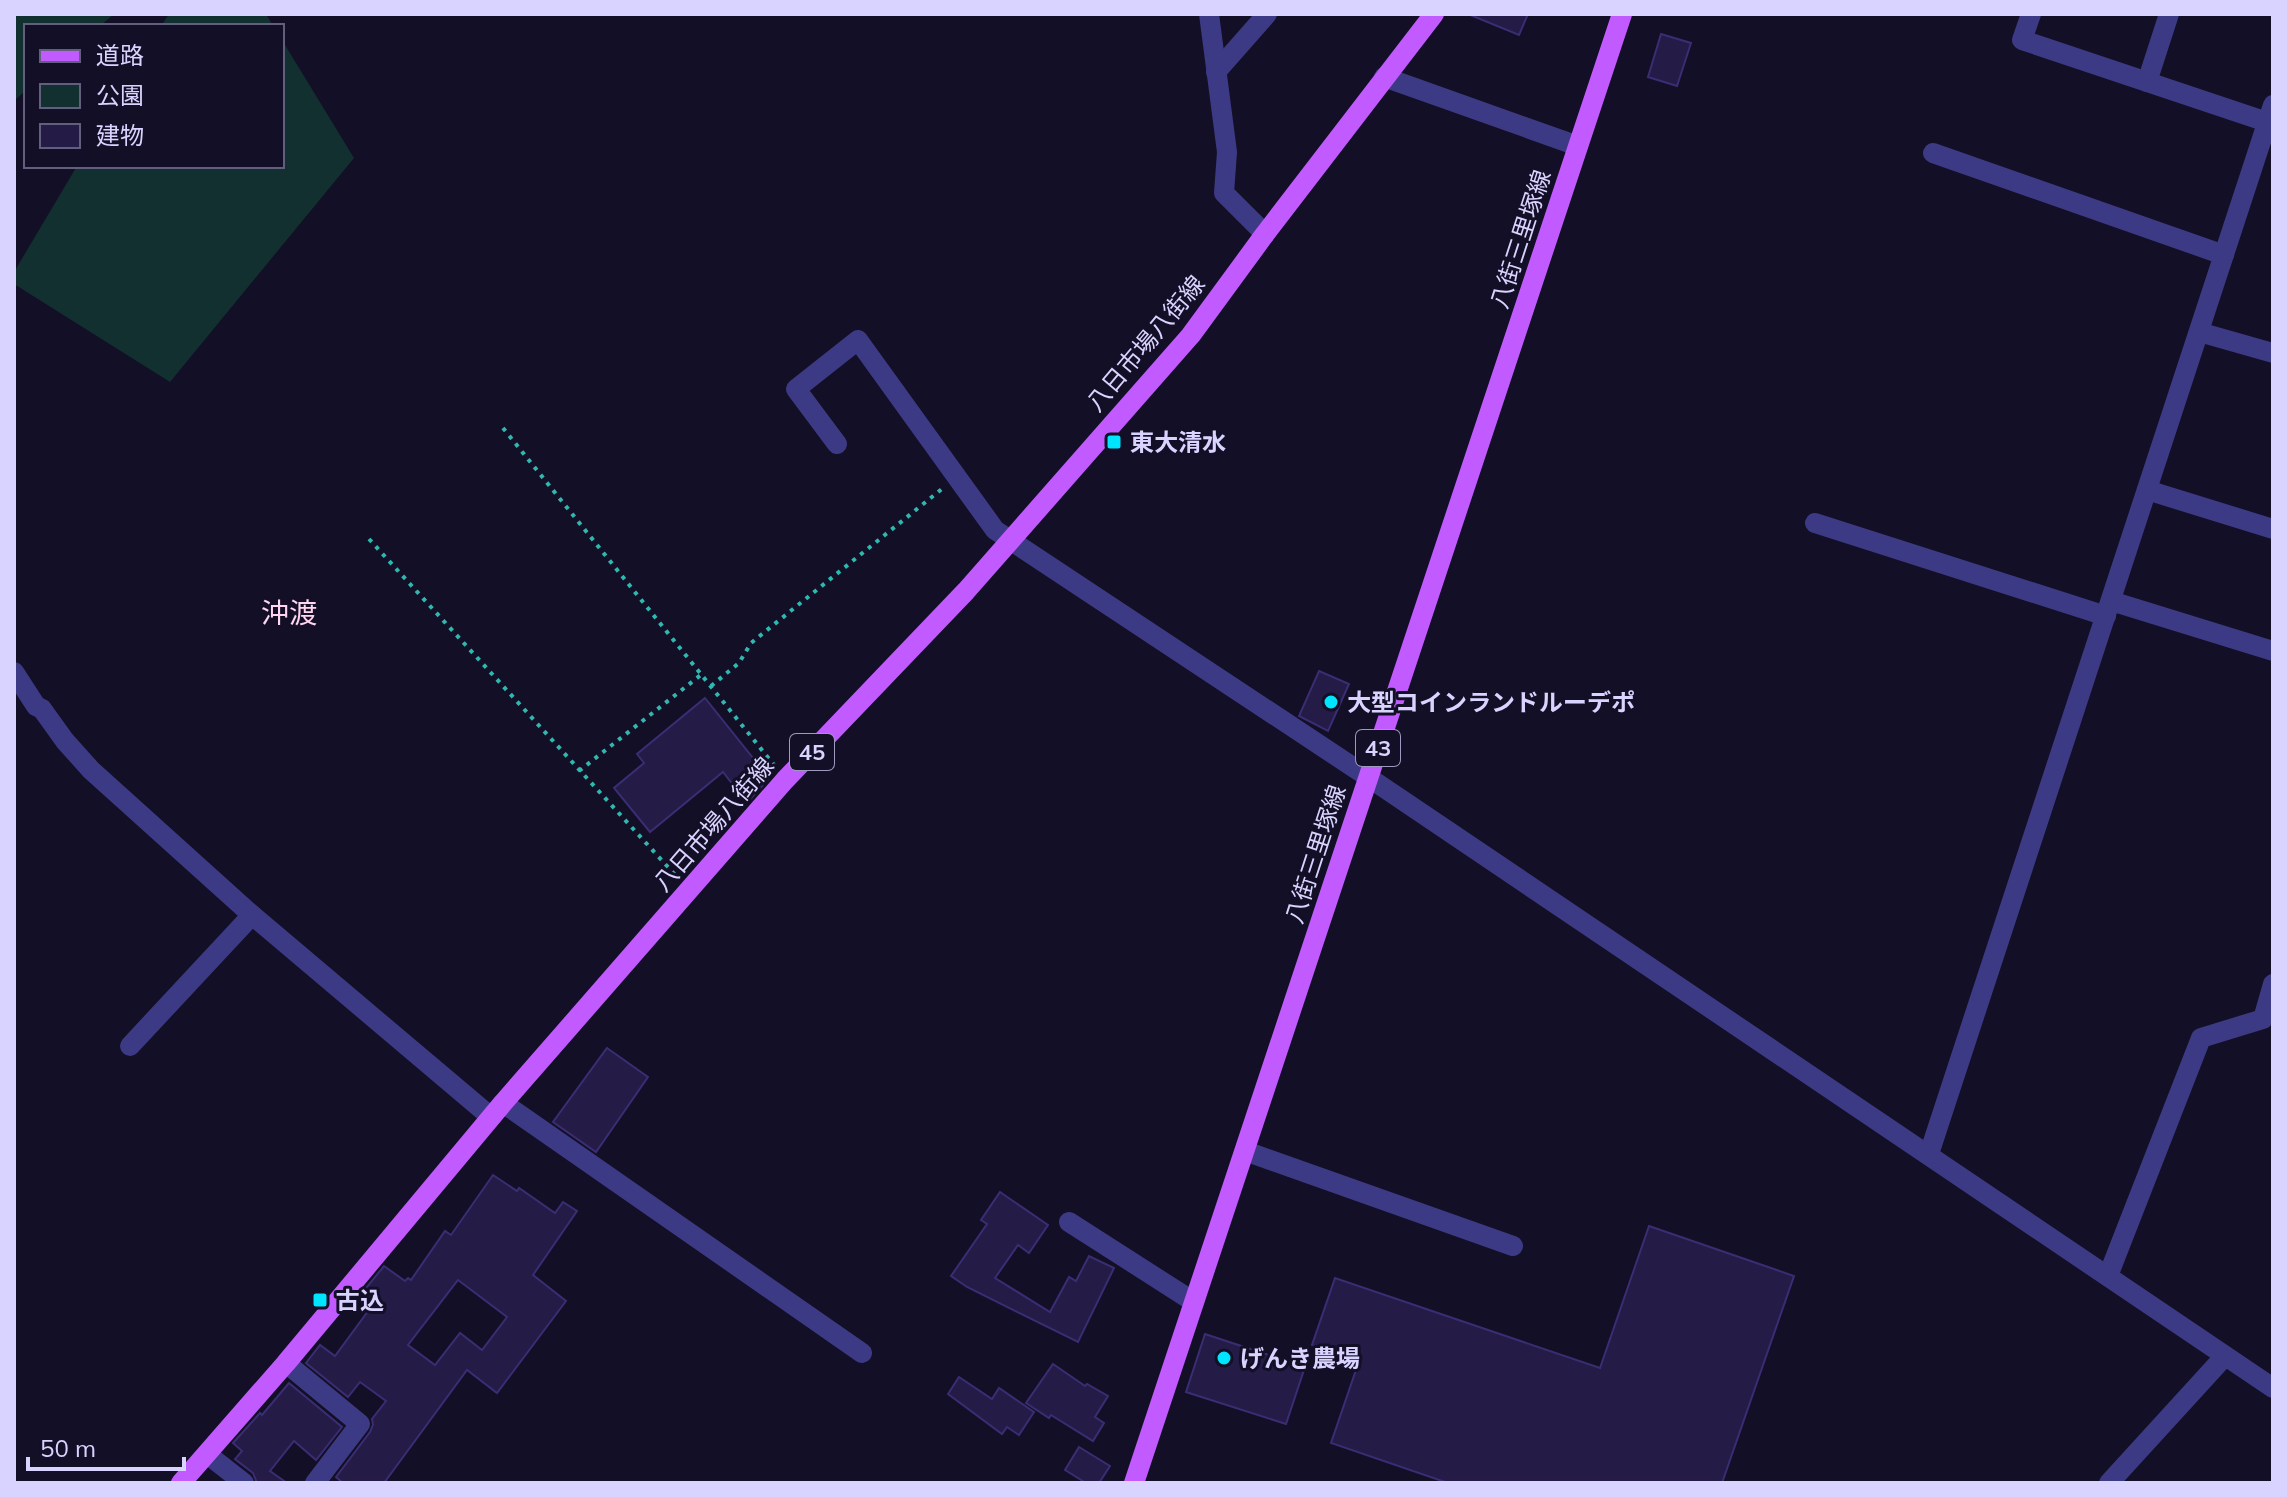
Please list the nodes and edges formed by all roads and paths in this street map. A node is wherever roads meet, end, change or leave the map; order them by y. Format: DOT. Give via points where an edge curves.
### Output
graph roads {
  1 [pos="1209,14"];
  2 [pos="1267,14"];
  3 [pos="1434,14"];
  4 [pos="1622,14"];
  5 [pos="2031,14"];
  6 [pos="2169,14"];
  7 [pos="1216,72"];
  8 [pos="1384,77"];
  9 [pos="2147,82"];
  10 [pos="2271,117"];
  11 [pos="1578,146"];
  12 [pos="1933,153"];
  13 [pos="1265,234"];
  14 [pos="2224,255"];
  15 [pos="2199,332"];
  16 [pos="2273,353"];
  17 [pos="503,428"];
  18 [pos="837,444"];
  19 [pos="957,477"];
  20 [pos="2147,490"];
  21 [pos="1815,523"];
  22 [pos="2273,529"];
  23 [pos="369,539"];
  24 [pos="1010,539"];
  25 [pos="2108,608"];
  26 [pos="2273,651"];
  27 [pos="14,672"];
  28 [pos="702,674"];
  29 [pos="711,686"];
  30 [pos="579,771"];
  31 [pos="1368,777"];
  32 [pos="785,780"];
  33 [pos="690,890"];
  34 [pos="252,915"];
  35 [pos="2273,984"];
  36 [pos="130,1046"];
  37 [pos="497,1110"];
  38 [pos="1245,1151"];
  39 [pos="1929,1154"];
  40 [pos="1069,1222"];
  41 [pos="1513,1246"];
  42 [pos="2108,1276"];
  43 [pos="1194,1302"];
  44 [pos="862,1353"];
  45 [pos="2225,1356"];
  46 [pos="286,1363"];
  47 [pos="2273,1388"];
  48 [pos="207,1454"];
  49 [pos="181,1483"];
  50 [pos="244,1483"];
  51 [pos="315,1483"];
  52 [pos="1134,1483"];
  53 [pos="2109,1483"];
  1 -- 7 [label="street"];
  2 -- 7 [label="street"];
  3 -- 8 [label="main road, 八日市場八街線 / 45"];
  4 -- 11 [label="main road, 八街三里塚線 / 43"];
  5 -- 9 [label="street" via="2022,40"];
  6 -- 9 [label="street"];
  7 -- 13 [label="street" via="1227,152 1224,193"];
  8 -- 11 [label="street"];
  8 -- 13 [label="main road, 八日市場八街線 / 45"];
  9 -- 10 [label="street"];
  10 -- 14 [label="street"];
  11 -- 31 [label="main road, 八街三里塚線 / 43"];
  12 -- 14 [label="street"];
  13 -- 24 [label="main road, 八日市場八街線 / 45" via="1191,335"];
  14 -- 15 [label="street"];
  15 -- 16 [label="street"];
  15 -- 20 [label="street"];
  17 -- 28 [label="path"];
  18 -- 19 [label="street" via="796,389 858,340"];
  19 -- 24 [label="street" via="995,530"];
  19 -- 29 [label="path" via="751,643 739,663"];
  20 -- 22 [label="street"];
  20 -- 25 [label="street"];
  21 -- 25 [label="street"];
  23 -- 30 [label="path"];
  24 -- 31 [label="street"];
  24 -- 32 [label="main road, 八日市場八街線 / 45"];
  25 -- 26 [label="street"];
  25 -- 39 [label="street"];
  27 -- 34 [label="street" via="91,770"];
  28 -- 29 [label="path"];
  28 -- 30 [label="path"];
  29 -- 32 [label="path"];
  30 -- 33 [label="path"];
  31 -- 38 [label="main road, 八街三里塚線 / 43"];
  31 -- 39 [label="street"];
  32 -- 33 [label="main road, 八日市場八街線 / 45"];
  33 -- 37 [label="main road, 八日市場八街線 / 45"];
  34 -- 36 [label="street"];
  34 -- 37 [label="street"];
  35 -- 42 [label="street" via="2263,1019 2201,1038"];
  37 -- 44 [label="street"];
  37 -- 46 [label="main road, 八日市場八街線 / 45"];
  38 -- 41 [label="street"];
  38 -- 43 [label="main road, 八街三里塚線 / 43"];
  39 -- 42 [label="street"];
  40 -- 43 [label="street"];
  42 -- 45 [label="street"];
  43 -- 52 [label="main road, 八街三里塚線 / 43"];
  45 -- 47 [label="street"];
  45 -- 53 [label="street"];
  46 -- 48 [label="main road, 八日市場八街線 / 45"];
  46 -- 51 [label="street" via="360,1424"];
  48 -- 49 [label="main road, 八日市場八街線 / 45"];
  48 -- 50 [label="street"];
}
